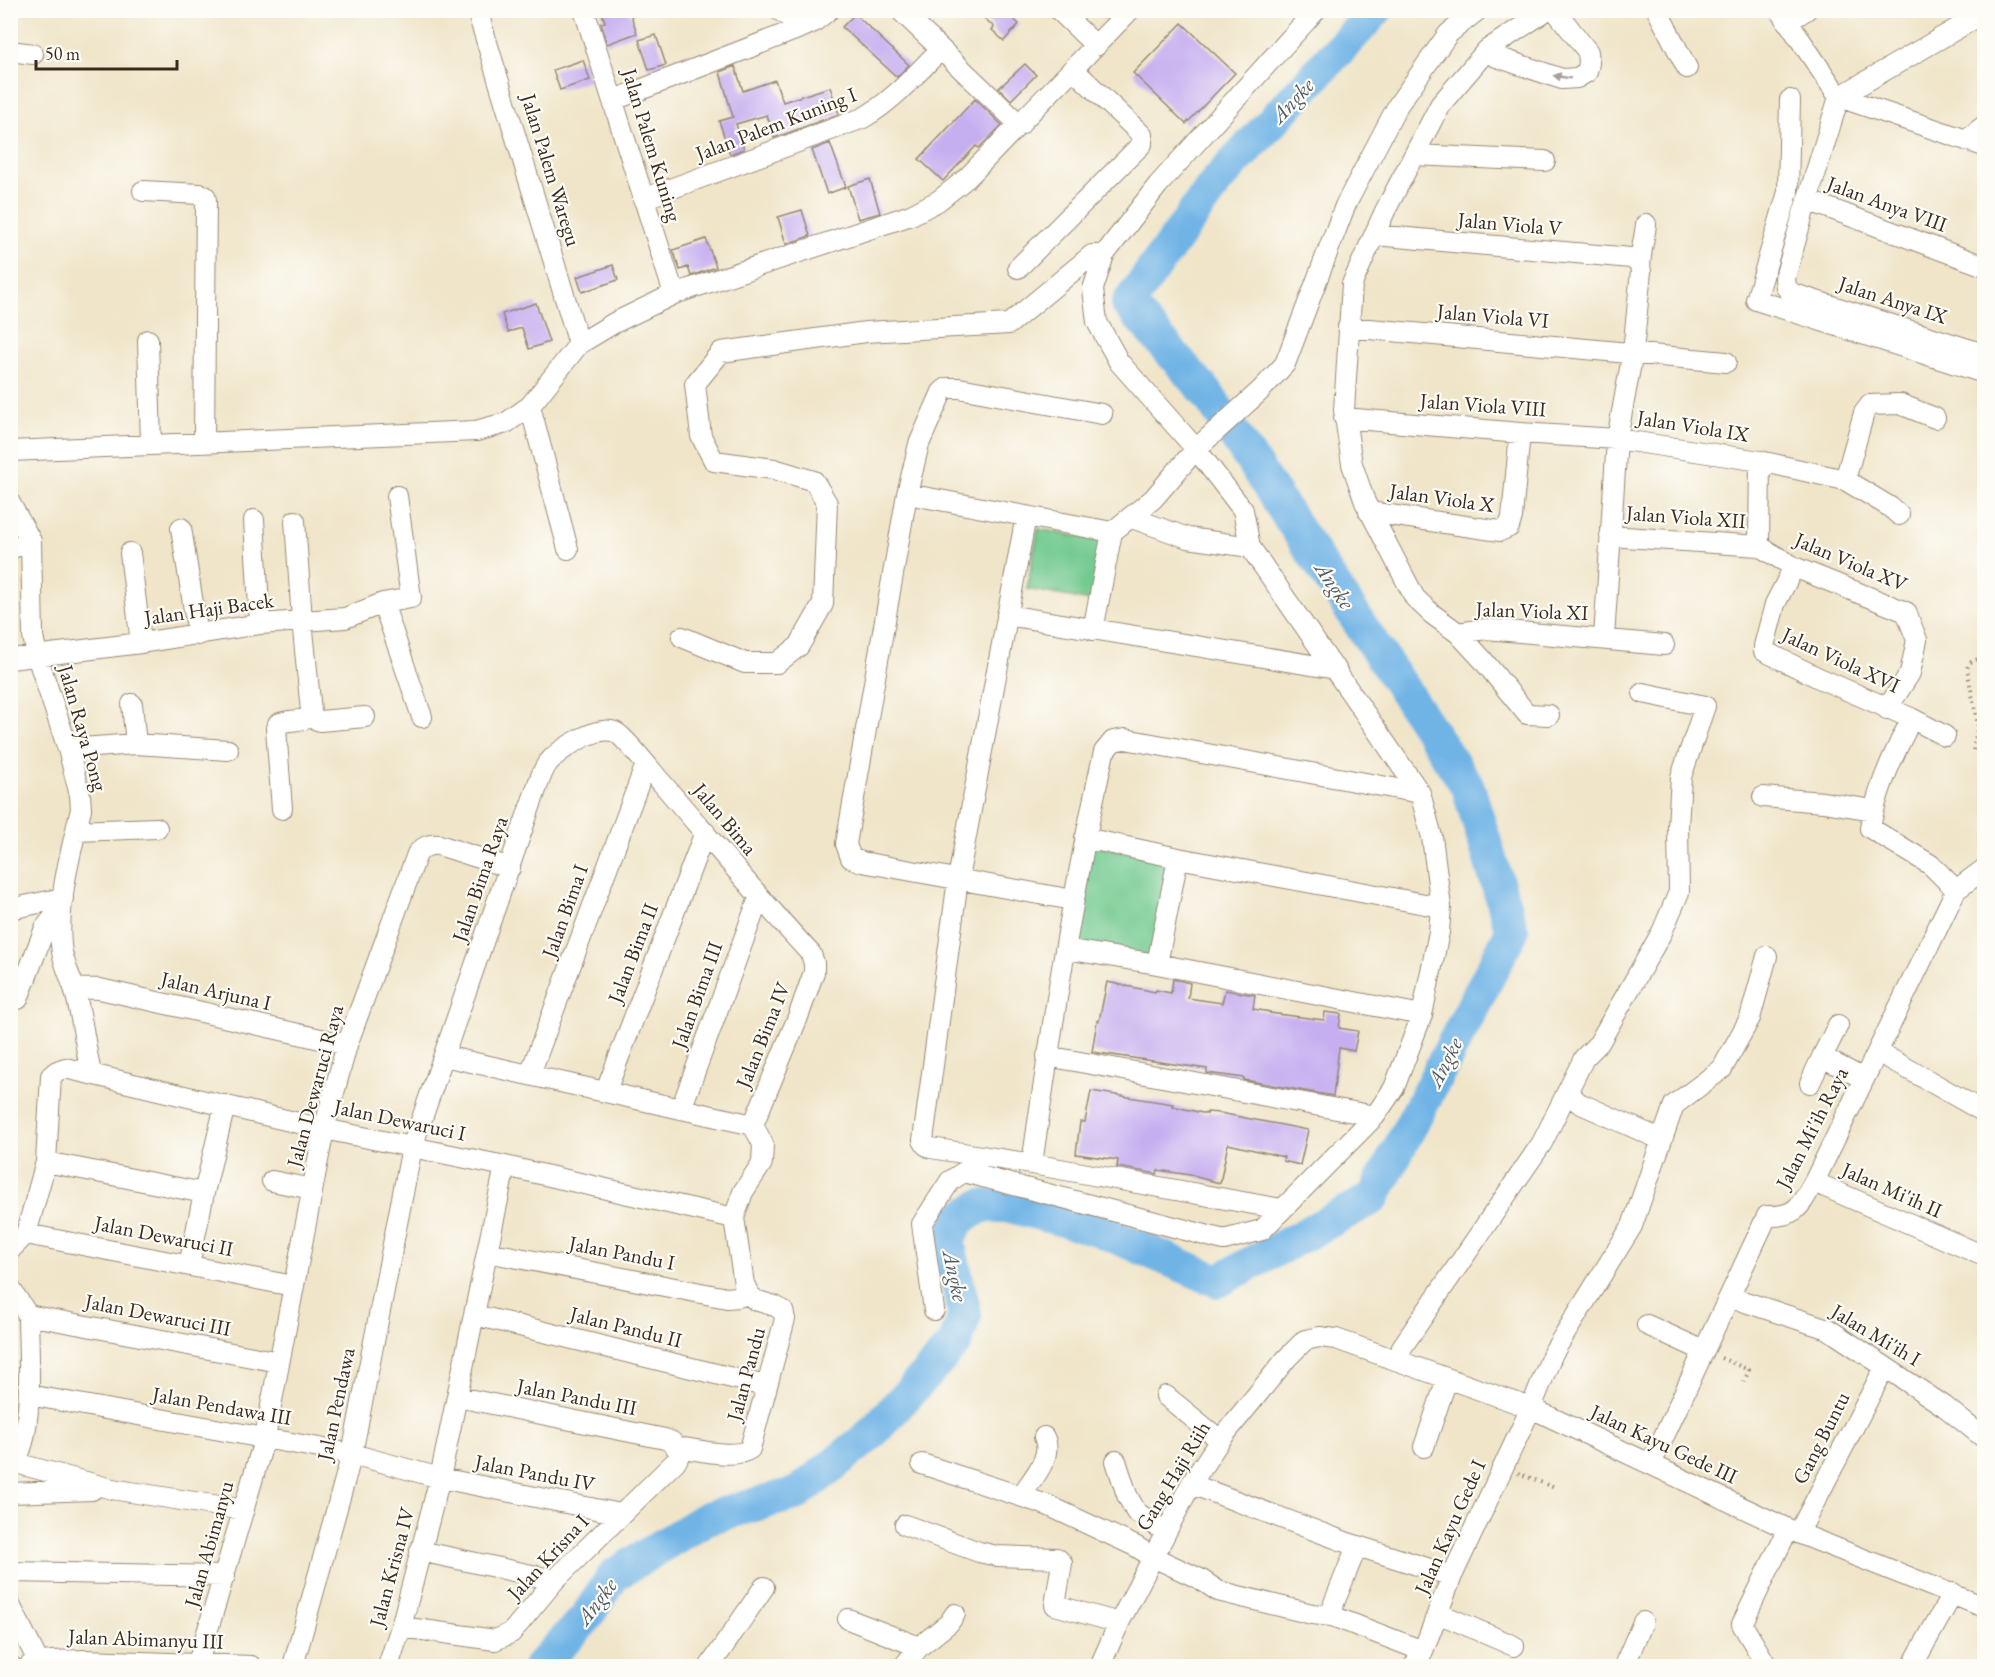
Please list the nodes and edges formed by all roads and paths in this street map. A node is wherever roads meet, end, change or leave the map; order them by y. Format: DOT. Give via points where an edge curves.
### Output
graph roads {
  1 [pos="477,10"];
  2 [pos="584,10"];
  3 [pos="779,10"];
  4 [pos="829,10"];
  5 [pos="900,10"];
  6 [pos="1059,10"];
  7 [pos="1130,10"];
  8 [pos="1316,10"];
  9 [pos="1478,10"];
  10 [pos="1546,10"];
  11 [pos="1555,10"];
  12 [pos="1657,10"];
  13 [pos="1806,10"];
  14 [pos="1984,13"];
  15 [pos="1783,16"];
  16 [pos="803,27"];
  17 [pos="1096,46"];
  18 [pos="940,50"];
  19 [pos="1487,50"];
  20 [pos="10,51"];
  21 [pos="33,54"];
  22 [pos="1687,68"];
  23 [pos="1074,70"];
  24 [pos="1839,97"];
  25 [pos="614,100"];
  26 [pos="1790,100"];
  27 [pos="1020,125"];
  28 [pos="1984,126"];
  29 [pos="1965,140"];
  30 [pos="1984,147"];
  31 [pos="1415,155"];
  32 [pos="1545,161"];
  33 [pos="142,191"];
  34 [pos="643,199"];
  35 [pos="1807,200"];
  36 [pos="1646,224"];
  37 [pos="1375,236"];
  38 [pos="1104,255"];
  39 [pos="1638,263"];
  40 [pos="1984,266"];
  41 [pos="1018,268"];
  42 [pos="674,294"];
  43 [pos="1348,327"];
  44 [pos="148,340"];
  45 [pos="579,344"];
  46 [pos="1634,352"];
  47 [pos="1984,354"];
  48 [pos="1726,362"];
  49 [pos="1984,373"];
  50 [pos="530,406"];
  51 [pos="1101,414"];
  52 [pos="1344,418"];
  53 [pos="1935,418"];
  54 [pos="1520,433"];
  55 [pos="1617,439"];
  56 [pos="204,442"];
  57 [pos="151,444"];
  58 [pos="1199,445"];
  59 [pos="10,451"];
  60 [pos="1760,461"];
  61 [pos="1845,480"];
  62 [pos="907,494"];
  63 [pos="397,496"];
  64 [pos="10,503"];
  65 [pos="1369,512"];
  66 [pos="1899,515"];
  67 [pos="1026,516"];
  68 [pos="1132,518"];
  69 [pos="254,520"];
  70 [pos="295,521"];
  71 [pos="181,528"];
  72 [pos="1112,532"];
  73 [pos="1610,536"];
  74 [pos="31,541"];
  75 [pos="1759,546"];
  76 [pos="1250,547"];
  77 [pos="10,549"];
  78 [pos="568,549"];
  79 [pos="130,553"];
  80 [pos="1794,567"];
  81 [pos="383,603"];
  82 [pos="1007,615"];
  83 [pos="302,620"];
  84 [pos="260,624"];
  85 [pos="1093,630"];
  86 [pos="1458,633"];
  87 [pos="198,635"];
  88 [pos="682,637"];
  89 [pos="1604,638"];
  90 [pos="141,643"];
  91 [pos="1664,645"];
  92 [pos="38,656"];
  93 [pos="1984,658"];
  94 [pos="10,659"];
  95 [pos="1336,669"];
  96 [pos="1643,693"];
  97 [pos="132,704"];
  98 [pos="1887,709"];
  99 [pos="1549,715"];
  100 [pos="310,717"];
  101 [pos="365,717"];
  102 [pos="422,717"];
  103 [pos="1978,725"];
  104 [pos="1984,725"];
  105 [pos="1906,730"];
  106 [pos="586,736"];
  107 [pos="1945,736"];
  108 [pos="135,744"];
  109 [pos="69,749"];
  110 [pos="228,750"];
  111 [pos="1973,750"];
  112 [pos="646,764"];
  113 [pos="1420,793"];
  114 [pos="1763,797"];
  115 [pos="282,809"];
  116 [pos="1873,810"];
  117 [pos="158,828"];
  118 [pos="76,831"];
  119 [pos="705,832"];
  120 [pos="1085,838"];
  121 [pos="1178,858"];
  122 [pos="510,868"];
  123 [pos="1984,869"];
  124 [pos="958,879"];
  125 [pos="1956,890"];
  126 [pos="759,898"];
  127 [pos="1073,900"];
  128 [pos="62,903"];
  129 [pos="1441,907"];
  130 [pos="10,909"];
  131 [pos="1065,949"];
  132 [pos="1767,956"];
  133 [pos="814,963"];
  134 [pos="1157,964"];
  135 [pos="74,988"];
  136 [pos="18,999"];
  137 [pos="1422,1015"];
  138 [pos="1838,1025"];
  139 [pos="347,1046"];
  140 [pos="1878,1052"];
  141 [pos="444,1056"];
  142 [pos="1047,1056"];
  143 [pos="1822,1057"];
  144 [pos="91,1073"];
  145 [pos="530,1074"];
  146 [pos="1864,1079"];
  147 [pos="1810,1083"];
  148 [pos="606,1091"];
  149 [pos="1568,1092"];
  150 [pos="225,1105"];
  151 [pos="681,1109"];
  152 [pos="1984,1112"];
  153 [pos="1375,1116"];
  154 [pos="753,1125"];
  155 [pos="324,1129"];
  156 [pos="1662,1140"];
  157 [pos="412,1147"];
  158 [pos="46,1162"];
  159 [pos="1032,1164"];
  160 [pos="505,1166"];
  161 [pos="272,1181"];
  162 [pos="1814,1182"];
  163 [pos="312,1189"];
  164 [pos="204,1192"];
  165 [pos="1281,1209"];
  166 [pos="734,1218"];
  167 [pos="26,1234"];
  168 [pos="10,1250"];
  169 [pos="487,1252"];
  170 [pos="1984,1256"];
  171 [pos="189,1265"];
  172 [pos="293,1286"];
  173 [pos="748,1294"];
  174 [pos="1730,1297"];
  175 [pos="17,1301"];
  176 [pos="934,1310"];
  177 [pos="475,1315"];
  178 [pos="1647,1324"];
  179 [pos="1320,1337"];
  180 [pos="1704,1351"];
  181 [pos="1399,1361"];
  182 [pos="279,1362"];
  183 [pos="1885,1367"];
  184 [pos="1447,1379"];
  185 [pos="1744,1382"];
  186 [pos="765,1386"];
  187 [pos="29,1395"];
  188 [pos="1166,1396"];
  189 [pos="458,1397"];
  190 [pos="1531,1408"];
  191 [pos="265,1437"];
  192 [pos="1044,1437"];
  193 [pos="1984,1438"];
  194 [pos="1220,1440"];
  195 [pos="1424,1447"];
  196 [pos="678,1450"];
  197 [pos="352,1454"];
  198 [pos="1116,1461"];
  199 [pos="13,1464"];
  200 [pos="922,1464"];
  201 [pos="1651,1464"];
  202 [pos="1504,1467"];
  203 [pos="440,1478"];
  204 [pos="1191,1484"];
  205 [pos="1555,1488"];
  206 [pos="112,1489"];
  207 [pos="10,1493"];
  208 [pos="1021,1496"];
  209 [pos="244,1510"];
  210 [pos="621,1514"];
  211 [pos="905,1525"];
  212 [pos="1794,1530"];
  213 [pos="1166,1532"];
  214 [pos="1357,1546"];
  215 [pos="420,1551"];
  216 [pos="1153,1557"];
  217 [pos="10,1572"];
  218 [pos="225,1576"];
  219 [pos="1452,1576"];
  220 [pos="555,1580"];
  221 [pos="764,1587"];
  222 [pos="1953,1593"];
  223 [pos="10,1605"];
  224 [pos="1984,1607"];
  225 [pos="1438,1612"];
  226 [pos="955,1614"];
  227 [pos="1332,1616"];
  228 [pos="848,1619"];
  229 [pos="1643,1622"];
  230 [pos="1119,1623"];
  231 [pos="401,1627"];
  232 [pos="1514,1646"];
  233 [pos="919,1647"];
  234 [pos="1421,1661"];
  235 [pos="198,1664"];
  236 [pos="34,1665"];
  237 [pos="251,1666"];
  238 [pos="293,1666"];
  239 [pos="388,1666"];
  240 [pos="710,1666"];
  241 [pos="904,1666"];
  242 [pos="1100,1666"];
  243 [pos="1624,1666"];
  244 [pos="1761,1666"];
  245 [pos="1912,1666"];
  1 -- 45 [label="street, Jalan Palem Waregu"];
  2 -- 25 [label="street, Jalan Palem Kuning"];
  3 -- 16 [label="street"];
  4 -- 16 [label="street"];
  5 -- 18 [label="street"];
  6 -- 17 [label="street"];
  7 -- 17 [label="street"];
  8 -- 38 [label="street" via="1158,185"];
  9 -- 58 [label="street" via="1448,34 1398,105 1346,206 1285,364"];
  10 -- 19 [label="street"];
  11 -- 19 [label="street, one-way" via="1588,52 1587,72 1577,78 1562,79 1494,56"];
  12 -- 22 [label="street"];
  13 -- 15 [label="street"];
  14 -- 24 [label="street"];
  15 -- 24 [label="street"];
  16 -- 25 [label="street"];
  17 -- 23 [label="street"];
  18 -- 27 [label="street"];
  18 -- 34 [label="street, Jalan Palem Kuning I" via="896,94 863,118"];
  19 -- 31 [label="street" via="1440,105"];
  20 -- 21 [label="street"];
  23 -- 27 [label="street"];
  23 -- 41 [label="street" via="1142,135 1142,144"];
  24 -- 29 [label="street"];
  24 -- 35 [label="street"];
  25 -- 34 [label="street, Jalan Palem Kuning"];
  26 -- 49 [label="street" via="1788,192 1756,300"];
  27 -- 42 [label="street" via="967,178 938,201 911,215"];
  28 -- 29 [label="street"];
  29 -- 30 [label="street"];
  31 -- 32 [label="street"];
  31 -- 37 [label="street"];
  33 -- 56 [label="street" via="200,194 206,200"];
  34 -- 42 [label="street, Jalan Palem Kuning"];
  35 -- 40 [label="street, Jalan Anya VIII"];
  35 -- 47 [label="street, Jalan Anya IX" via="1785,279 1788,290"];
  36 -- 39 [label="street"];
  37 -- 39 [label="street, Jalan Viola V" via="1631,258"];
  37 -- 43 [label="street" via="1352,284"];
  38 -- 58 [label="street" via="1094,289 1097,322 1119,362"];
  38 -- 88 [label="street" via="1092,255 1009,324 866,332 721,352 695,384 701,436 714,461 774,469 814,481 827,503 823,604 799,646 777,663 745,663"];
  39 -- 46 [label="street" via="1641,271"];
  42 -- 45 [label="street"];
  43 -- 46 [label="street, Jalan Viola VI"];
  43 -- 52 [label="street"];
  44 -- 57 [label="street"];
  45 -- 50 [label="street"];
  46 -- 48 [label="street, Jalan Viola VI"];
  46 -- 55 [label="street"];
  50 -- 56 [label="street" via="506,423 476,431"];
  50 -- 78 [label="street"];
  51 -- 62 [label="street" via="947,388 919,444"];
  52 -- 54 [label="street, Jalan Viola VIII"];
  52 -- 65 [label="street" via="1352,464"];
  53 -- 61 [label="street" via="1900,404 1870,405 1864,413"];
  54 -- 55 [label="street, Jalan Viola VIII"];
  54 -- 65 [label="street, Jalan Viola X" via="1509,527 1500,531"];
  55 -- 60 [label="street, Jalan Viola IX"];
  55 -- 73 [label="street"];
  56 -- 57 [label="street"];
  57 -- 59 [label="street"];
  58 -- 68 [label="street"];
  58 -- 76 [label="street" via="1243,510"];
  60 -- 61 [label="street, Jalan Viola IX"];
  60 -- 75 [label="street"];
  61 -- 66 [label="street, Jalan Viola IX"];
  62 -- 67 [label="street"];
  62 -- 124 [label="street" via="846,844 851,858 862,862"];
  63 -- 81 [label="street, Jalan Haji Bacek" via="411,598"];
  64 -- 74 [label="street, Jalan Raya Pong"];
  65 -- 86 [label="street" via="1415,597"];
  67 -- 72 [label="street"];
  67 -- 82 [label="street"];
  68 -- 72 [label="street"];
  68 -- 76 [label="street" via="1188,538"];
  69 -- 84 [label="street"];
  70 -- 83 [label="street"];
  71 -- 87 [label="street"];
  72 -- 85 [label="street"];
  73 -- 75 [label="street, Jalan Viola XII"];
  73 -- 89 [label="street"];
  74 -- 77 [label="street"];
  74 -- 92 [label="street, Jalan Raya Pong" via="33,636"];
  75 -- 80 [label="street, Jalan Viola XV"];
  76 -- 95 [label="street"];
  79 -- 90 [label="street"];
  80 -- 98 [label="street, Jalan Viola XVI" via="1775,604 1764,651"];
  80 -- 98 [label="street, Jalan Viola XV" via="1905,612 1917,640 1910,673"];
  81 -- 83 [label="street, Jalan Haji Bacek" via="345,618"];
  81 -- 102 [label="street"];
  82 -- 85 [label="street"];
  82 -- 124 [label="street"];
  83 -- 84 [label="street, Jalan Haji Bacek"];
  83 -- 100 [label="street"];
  84 -- 87 [label="street, Jalan Haji Bacek"];
  85 -- 95 [label="street"];
  86 -- 89 [label="street, Jalan Viola XI" via="1486,629"];
  86 -- 99 [label="street" via="1527,714"];
  87 -- 90 [label="street, Jalan Haji Bacek"];
  89 -- 91 [label="street, Jalan Viola XI"];
  90 -- 92 [label="street, Jalan Haji Bacek"];
  92 -- 94 [label="street, Jalan Haji Bacek"];
  92 -- 109 [label="street, Jalan Raya Pong"];
  93 -- 103 [label="path" via="1973,660 1967,669"];
  95 -- 113 [label="street"];
  96 -- 149 [label="street" via="1705,706 1682,777 1679,892 1662,932 1599,1043 1584,1058"];
  97 -- 108 [label="street"];
  98 -- 107 [label="street, Jalan Viola XVI"];
  100 -- 101 [label="street" via="320,721"];
  100 -- 115 [label="street" via="282,722 276,728"];
  103 -- 104 [label="path"];
  103 -- 111 [label="path"];
  105 -- 116 [label="street"];
  106 -- 112 [label="street, Jalan Bima" via="602,730 615,732"];
  106 -- 122 [label="street, Jalan Bima Raya" via="560,751 546,765"];
  108 -- 109 [label="street"];
  108 -- 110 [label="street"];
  109 -- 118 [label="street, Jalan Raya Pong" via="80,795"];
  112 -- 119 [label="street, Jalan Bima"];
  112 -- 145 [label="street, Jalan Bima I"];
  113 -- 120 [label="street" via="1125,739 1113,741 1104,752"];
  113 -- 129 [label="street" via="1432,837"];
  114 -- 116 [label="street"];
  116 -- 125 [label="street" via="1870,830 1931,865"];
  117 -- 118 [label="street"];
  118 -- 128 [label="street, Jalan Raya Pong"];
  119 -- 126 [label="street, Jalan Bima"];
  119 -- 148 [label="street, Jalan Bima II"];
  120 -- 121 [label="street"];
  120 -- 127 [label="street"];
  121 -- 129 [label="street"];
  121 -- 134 [label="street"];
  122 -- 139 [label="street, Jalan Dewaruci Raya" via="439,845 423,847 417,854"];
  122 -- 141 [label="street, Jalan Bima Raya"];
  123 -- 125 [label="street"];
  124 -- 127 [label="street"];
  124 -- 159 [label="street" via="923,1140 931,1148"];
  125 -- 140 [label="street, Jalan Mi'ih Raya"];
  126 -- 133 [label="street, Jalan Bima" via="811,954"];
  126 -- 151 [label="street, Jalan Bima III"];
  127 -- 131 [label="street"];
  128 -- 130 [label="street"];
  128 -- 135 [label="street, Jalan Raya Pong" via="61,947"];
  128 -- 136 [label="street" via="42,935"];
  129 -- 137 [label="street"];
  131 -- 134 [label="street"];
  131 -- 142 [label="street"];
  132 -- 156 [label="street, Jalan Kayu Gede I" via="1750,1018 1722,1070 1674,1105"];
  133 -- 154 [label="street, Jalan Bima IV" via="798,1017"];
  134 -- 137 [label="street"];
  135 -- 139 [label="street, Jalan Arjuna I" via="100,989"];
  135 -- 144 [label="street, Jalan Raya Pong"];
  137 -- 153 [label="street" via="1394,1088"];
  138 -- 143 [label="street"];
  139 -- 155 [label="street, Jalan Dewaruci Raya"];
  140 -- 146 [label="street, Jalan Mi'ih Raya"];
  140 -- 152 [label="street"];
  141 -- 145 [label="street"];
  141 -- 157 [label="street, Jalan Bima Raya"];
  142 -- 153 [label="street"];
  142 -- 159 [label="street"];
  143 -- 146 [label="street"];
  143 -- 147 [label="street"];
  144 -- 150 [label="street, Jalan Dewaruci I"];
  144 -- 158 [label="street, Jalan Dewaruci I" via="65,1068 51,1076"];
  145 -- 148 [label="street"];
  146 -- 162 [label="street, Jalan Mi'ih Raya"];
  148 -- 151 [label="street"];
  149 -- 156 [label="street" via="1579,1103"];
  149 -- 181 [label="street" via="1542,1143 1402,1347"];
  150 -- 155 [label="street, Jalan Dewaruci I"];
  150 -- 164 [label="street"];
  151 -- 154 [label="street"];
  153 -- 165 [label="street"];
  154 -- 166 [label="street, Jalan Pandu" via="763,1144 762,1163 743,1192"];
  155 -- 157 [label="street, Jalan Dewaruci I"];
  155 -- 163 [label="street, Jalan Dewaruci Raya"];
  156 -- 190 [label="street, Jalan Kayu Gede I" via="1632,1226 1553,1353"];
  157 -- 160 [label="street, Jalan Dewaruci I"];
  157 -- 197 [label="street, Jalan Pendawa"];
  158 -- 164 [label="street"];
  158 -- 167 [label="street"];
  159 -- 165 [label="street"];
  160 -- 166 [label="street, Jalan Dewaruci I"];
  160 -- 169 [label="street"];
  161 -- 163 [label="street"];
  162 -- 170 [label="street, Jalan Mi'ih II"];
  162 -- 174 [label="street, Jalan Mi'ih Raya" via="1799,1208 1783,1216 1767,1216"];
  163 -- 172 [label="street, Jalan Dewaruci Raya"];
  164 -- 171 [label="street"];
  165 -- 176 [label="street" via="1263,1230 1224,1240 964,1172 950,1181 921,1224"];
  166 -- 173 [label="street, Jalan Pandu"];
  167 -- 168 [label="street"];
  167 -- 171 [label="street, Jalan Dewaruci II"];
  169 -- 173 [label="street, Jalan Pandu I" via="727,1298"];
  169 -- 177 [label="street"];
  171 -- 172 [label="street, Jalan Dewaruci II"];
  172 -- 182 [label="street, Jalan Dewaruci Raya"];
  173 -- 186 [label="street, Jalan Pandu" via="783,1311 785,1319"];
  174 -- 180 [label="street, Jalan Mi'ih Raya"];
  174 -- 183 [label="street, Jalan Mi'ih I" via="1828,1329"];
  175 -- 182 [label="street, Jalan Dewaruci III"];
  175 -- 187 [label="street"];
  177 -- 186 [label="street, Jalan Pandu II"];
  177 -- 189 [label="street"];
  178 -- 180 [label="street"];
  179 -- 181 [label="street, Jalan Kayu Gede III"];
  179 -- 194 [label="street, Gang Haji Riih" via="1305,1340 1287,1358"];
  180 -- 185 [label="path" via="1749,1370"];
  180 -- 201 [label="street, Jalan Mi'ih Raya"];
  181 -- 184 [label="street, Jalan Kayu Gede III"];
  182 -- 191 [label="street, Jalan Dewaruci Raya"];
  183 -- 193 [label="street, Jalan Mi'ih I"];
  183 -- 212 [label="street, Gang Buntu"];
  184 -- 190 [label="street, Jalan Kayu Gede III"];
  184 -- 195 [label="street"];
  186 -- 196 [label="street, Jalan Pandu" via="750,1449 734,1454"];
  187 -- 191 [label="street, Jalan Pendawa III"];
  187 -- 199 [label="street" via="29,1413"];
  188 -- 194 [label="street"];
  189 -- 196 [label="street, Jalan Pandu III" via="665,1439"];
  189 -- 203 [label="street"];
  190 -- 201 [label="street, Jalan Kayu Gede III"];
  190 -- 202 [label="street, Jalan Kayu Gede I"];
  191 -- 197 [label="street, Jalan Pendawa III"];
  191 -- 209 [label="street, Jalan Abimanyu"];
  192 -- 208 [label="street" via="1045,1460"];
  194 -- 204 [label="street, Gang Haji Riih"];
  196 -- 210 [label="street" via="677,1460"];
  197 -- 203 [label="street, Jalan Pendawa III"];
  197 -- 238 [label="street, Jalan Pendawa"];
  198 -- 213 [label="street" via="1136,1512"];
  199 -- 206 [label="street"];
  200 -- 208 [label="street"];
  201 -- 212 [label="street, Jalan Kayu Gede III"];
  202 -- 205 [label="path"];
  202 -- 219 [label="street, Jalan Kayu Gede I"];
  203 -- 210 [label="street, Jalan Pandu IV"];
  203 -- 215 [label="street, Jalan Krisna IV"];
  204 -- 213 [label="street, Gang Haji Riih"];
  204 -- 214 [label="street"];
  206 -- 207 [label="street"];
  206 -- 209 [label="street"];
  208 -- 216 [label="street"];
  209 -- 218 [label="street, Jalan Abimanyu"];
  210 -- 220 [label="street, Jalan Krisna I"];
  211 -- 230 [label="street" via="997,1556 1057,1558 1062,1563 1055,1605"];
  212 -- 222 [label="street, Jalan Kayu Gede III"];
  212 -- 244 [label="street, Gang Buntu" via="1742,1624 1764,1661"];
  213 -- 216 [label="street, Gang Haji Riih"];
  214 -- 219 [label="street"];
  214 -- 227 [label="street"];
  215 -- 220 [label="street"];
  215 -- 231 [label="street, Jalan Krisna IV"];
  216 -- 227 [label="street" via="1218,1591"];
  216 -- 230 [label="street, Gang Haji Riih"];
  217 -- 218 [label="street"];
  218 -- 235 [label="street, Jalan Abimanyu"];
  219 -- 225 [label="street, Jalan Kayu Gede I"];
  220 -- 231 [label="street, Jalan Krisna I" via="511,1633 495,1640"];
  221 -- 240 [label="street"];
  222 -- 224 [label="street, Jalan Kayu Gede III"];
  222 -- 245 [label="street"];
  223 -- 236 [label="street"];
  225 -- 232 [label="street"];
  225 -- 234 [label="street, Jalan Kayu Gede I"];
  226 -- 233 [label="street"];
  227 -- 234 [label="street"];
  228 -- 233 [label="street"];
  229 -- 243 [label="street"];
  230 -- 242 [label="street, Gang Haji Riih"];
  231 -- 239 [label="street, Jalan Krisna IV"];
  233 -- 241 [label="street"];
  235 -- 236 [label="street, Jalan Abimanyu III" via="86,1660"];
  235 -- 237 [label="street, Jalan Abimanyu III"];
}
